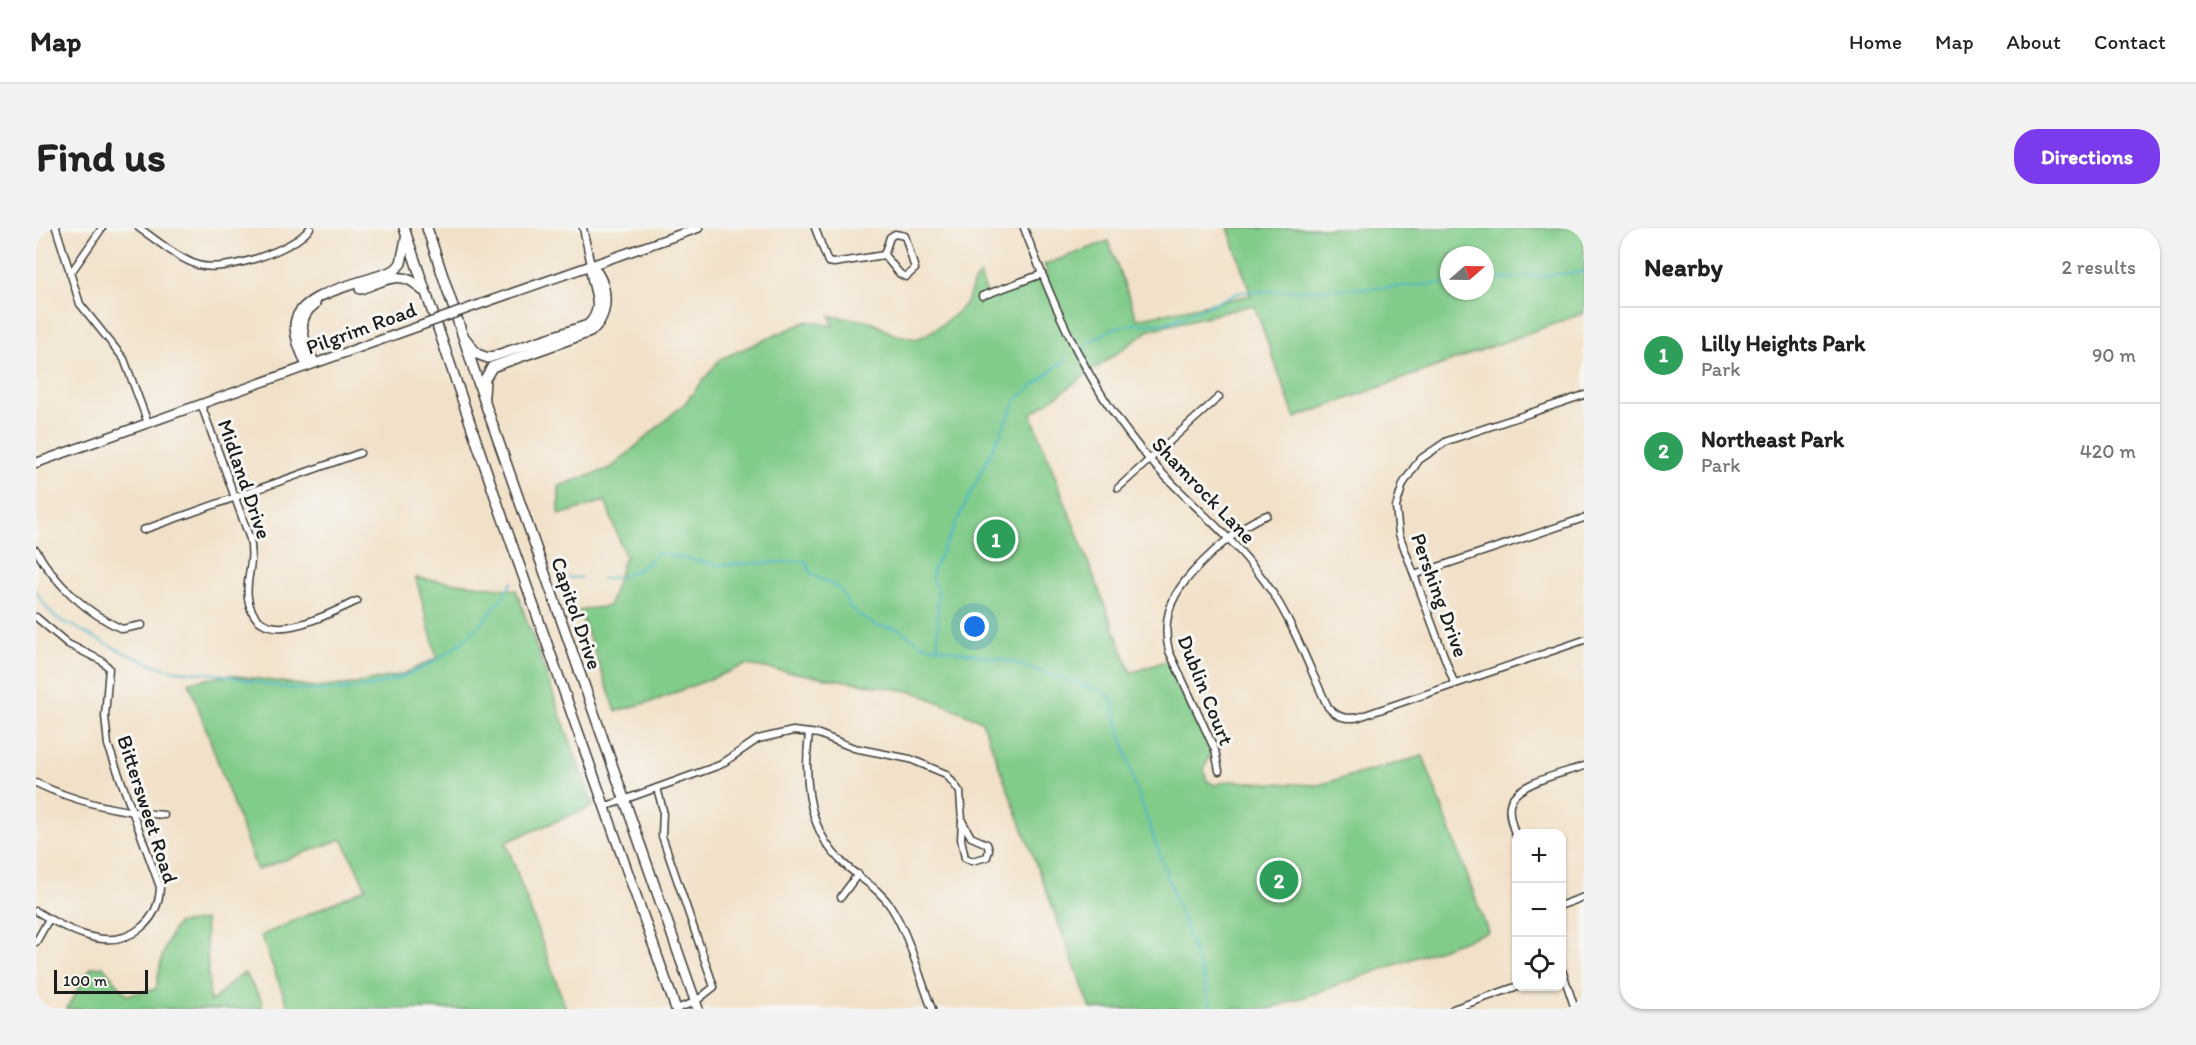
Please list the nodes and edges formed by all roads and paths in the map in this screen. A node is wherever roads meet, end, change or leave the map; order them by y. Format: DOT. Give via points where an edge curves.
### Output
graph roads {
  1 [pos="56,228"];
  2 [pos="102,228"];
  3 [pos="139,228"];
  4 [pos="310,228"];
  5 [pos="426,228"];
  6 [pos="583,228"];
  7 [pos="698,228"];
  8 [pos="815,228"];
  9 [pos="1024,228"];
  10 [pos="405,231"];
  11 [pos="884,255"];
  12 [pos="591,265"];
  13 [pos="70,274"];
  14 [pos="1042,274"];
  15 [pos="426,296"];
  16 [pos="982,296"];
  17 [pos="460,332"];
  18 [pos="311,365"];
  19 [pos="1584,395"];
  20 [pos="1219,397"];
  21 [pos="484,400"];
  22 [pos="201,404"];
  23 [pos="147,423"];
  24 [pos="360,453"];
  25 [pos="1150,459"];
  26 [pos="36,463"];
  27 [pos="1118,488"];
  28 [pos="236,496"];
  29 [pos="1267,515"];
  30 [pos="1584,518"];
  31 [pos="143,530"];
  32 [pos="1229,537"];
  33 [pos="36,550"];
  34 [pos="1414,575"];
  35 [pos="357,601"];
  36 [pos="554,602"];
  37 [pos="535,609"];
  38 [pos="36,617"];
  39 [pos="142,625"];
  40 [pos="1584,640"];
  41 [pos="1454,683"];
  42 [pos="809,733"];
  43 [pos="1584,766"];
  44 [pos="1219,771"];
  45 [pos="36,783"];
  46 [pos="657,788"];
  47 [pos="624,800"];
  48 [pos="604,807"];
  49 [pos="133,811"];
  50 [pos="164,815"];
  51 [pos="962,821"];
  52 [pos="1514,829"];
  53 [pos="858,874"];
  54 [pos="841,897"];
  55 [pos="1584,897"];
  56 [pos="1566,904"];
  57 [pos="36,911"];
  58 [pos="49,919"];
  59 [pos="36,942"];
  60 [pos="1566,983"];
  61 [pos="1512,989"];
  62 [pos="697,1005"];
  63 [pos="676,1009"];
  64 [pos="932,1009"];
  65 [pos="1453,1009"];
  66 [pos="1575,1009"];
  1 -- 13 [label="street"];
  2 -- 13 [label="street"];
  3 -- 4 [label="street" via="194,263 213,267 280,249"];
  5 -- 17 [label="main road, Capitol Drive"];
  6 -- 12 [label="street"];
  7 -- 12 [label="main road, Pilgrim Road"];
  8 -- 11 [label="street" via="828,262"];
  9 -- 14 [label="street, Shamrock Lane"];
  10 -- 15 [label="main road, Capitol Drive"];
  10 -- 18 [label="main road" via="404,256 396,268 316,298 301,308 295,329"];
  11 -- 11 [label="street" via="900,274 906,277 914,272 904,236 890,237"];
  12 -- 17 [label="main road" via="590,277 599,308 588,325 488,358 477,354"];
  12 -- 18 [label="main road, Pilgrim Road, bridge"];
  12 -- 21 [label="main road" via="598,273 605,302 605,312 597,326 590,332 492,367 485,379"];
  13 -- 23 [label="street" via="80,304 124,359"];
  14 -- 16 [label="street"];
  14 -- 25 [label="street, Shamrock Lane" via="1081,363 1113,413"];
  15 -- 18 [label="main road" via="410,278 401,276 314,305 301,326"];
  15 -- 37 [label="main road, Capitol Drive"];
  17 -- 21 [label="main road, Capitol Drive"];
  18 -- 22 [label="main road, Pilgrim Road"];
  19 -- 34 [label="street, Pershing Drive" via="1447,441 1419,460 1403,484 1396,519"];
  20 -- 25 [label="street"];
  21 -- 36 [label="main road, Capitol Drive"];
  22 -- 23 [label="main road, Pilgrim Road"];
  22 -- 28 [label="street, Midland Drive"];
  23 -- 26 [label="main road, Pilgrim Road"];
  24 -- 28 [label="street"];
  25 -- 27 [label="street"];
  25 -- 32 [label="street, Shamrock Lane"];
  28 -- 31 [label="street"];
  28 -- 35 [label="street, Midland Drive" via="252,549 250,606 259,619 272,627 297,626"];
  29 -- 32 [label="street, Dublin Court" via="1247,523"];
  30 -- 34 [label="street"];
  32 -- 41 [label="street, Shamrock Lane" via="1262,577 1290,622 1332,711 1341,717 1352,718"];
  32 -- 44 [label="street, Dublin Court" via="1178,588 1166,622 1171,658 1215,750"];
  33 -- 39 [label="street" via="63,586 99,616 122,629"];
  34 -- 41 [label="street, Pershing Drive"];
  36 -- 37 [label="main road"];
  36 -- 47 [label="main road, Capitol Drive"];
  37 -- 48 [label="main road, Capitol Drive"];
  38 -- 49 [label="street, Bittersweet Road" via="68,644 108,668 106,735"];
  40 -- 41 [label="street, Shamrock Lane"];
  42 -- 46 [label="street" via="783,732 758,739 720,765"];
  42 -- 51 [label="street" via="854,748 910,759 946,774 960,792"];
  42 -- 53 [label="street" via="808,777 814,817 829,847"];
  43 -- 52 [label="street" via="1524,787 1511,800"];
  45 -- 49 [label="street" via="87,802"];
  46 -- 47 [label="street"];
  46 -- 62 [label="street" via="663,810 662,836 714,987"];
  47 -- 48 [label="street"];
  47 -- 62 [label="main road, Capitol Drive"];
  48 -- 63 [label="main road, Capitol Drive"];
  49 -- 50 [label="street"];
  49 -- 58 [label="street, Bittersweet Road" via="160,887 156,912 148,923 132,934 110,939 86,935"];
  51 -- 51 [label="street" via="965,858 972,861 987,857 987,844 971,837"];
  53 -- 54 [label="street"];
  53 -- 64 [label="street" via="879,891 894,912"];
  55 -- 56 [label="street"];
  57 -- 58 [label="street, Bittersweet Road"];
  58 -- 59 [label="street"];
  60 -- 66 [label="street"];
  61 -- 65 [label="street"];
  62 -- 63 [label="street"];
}
